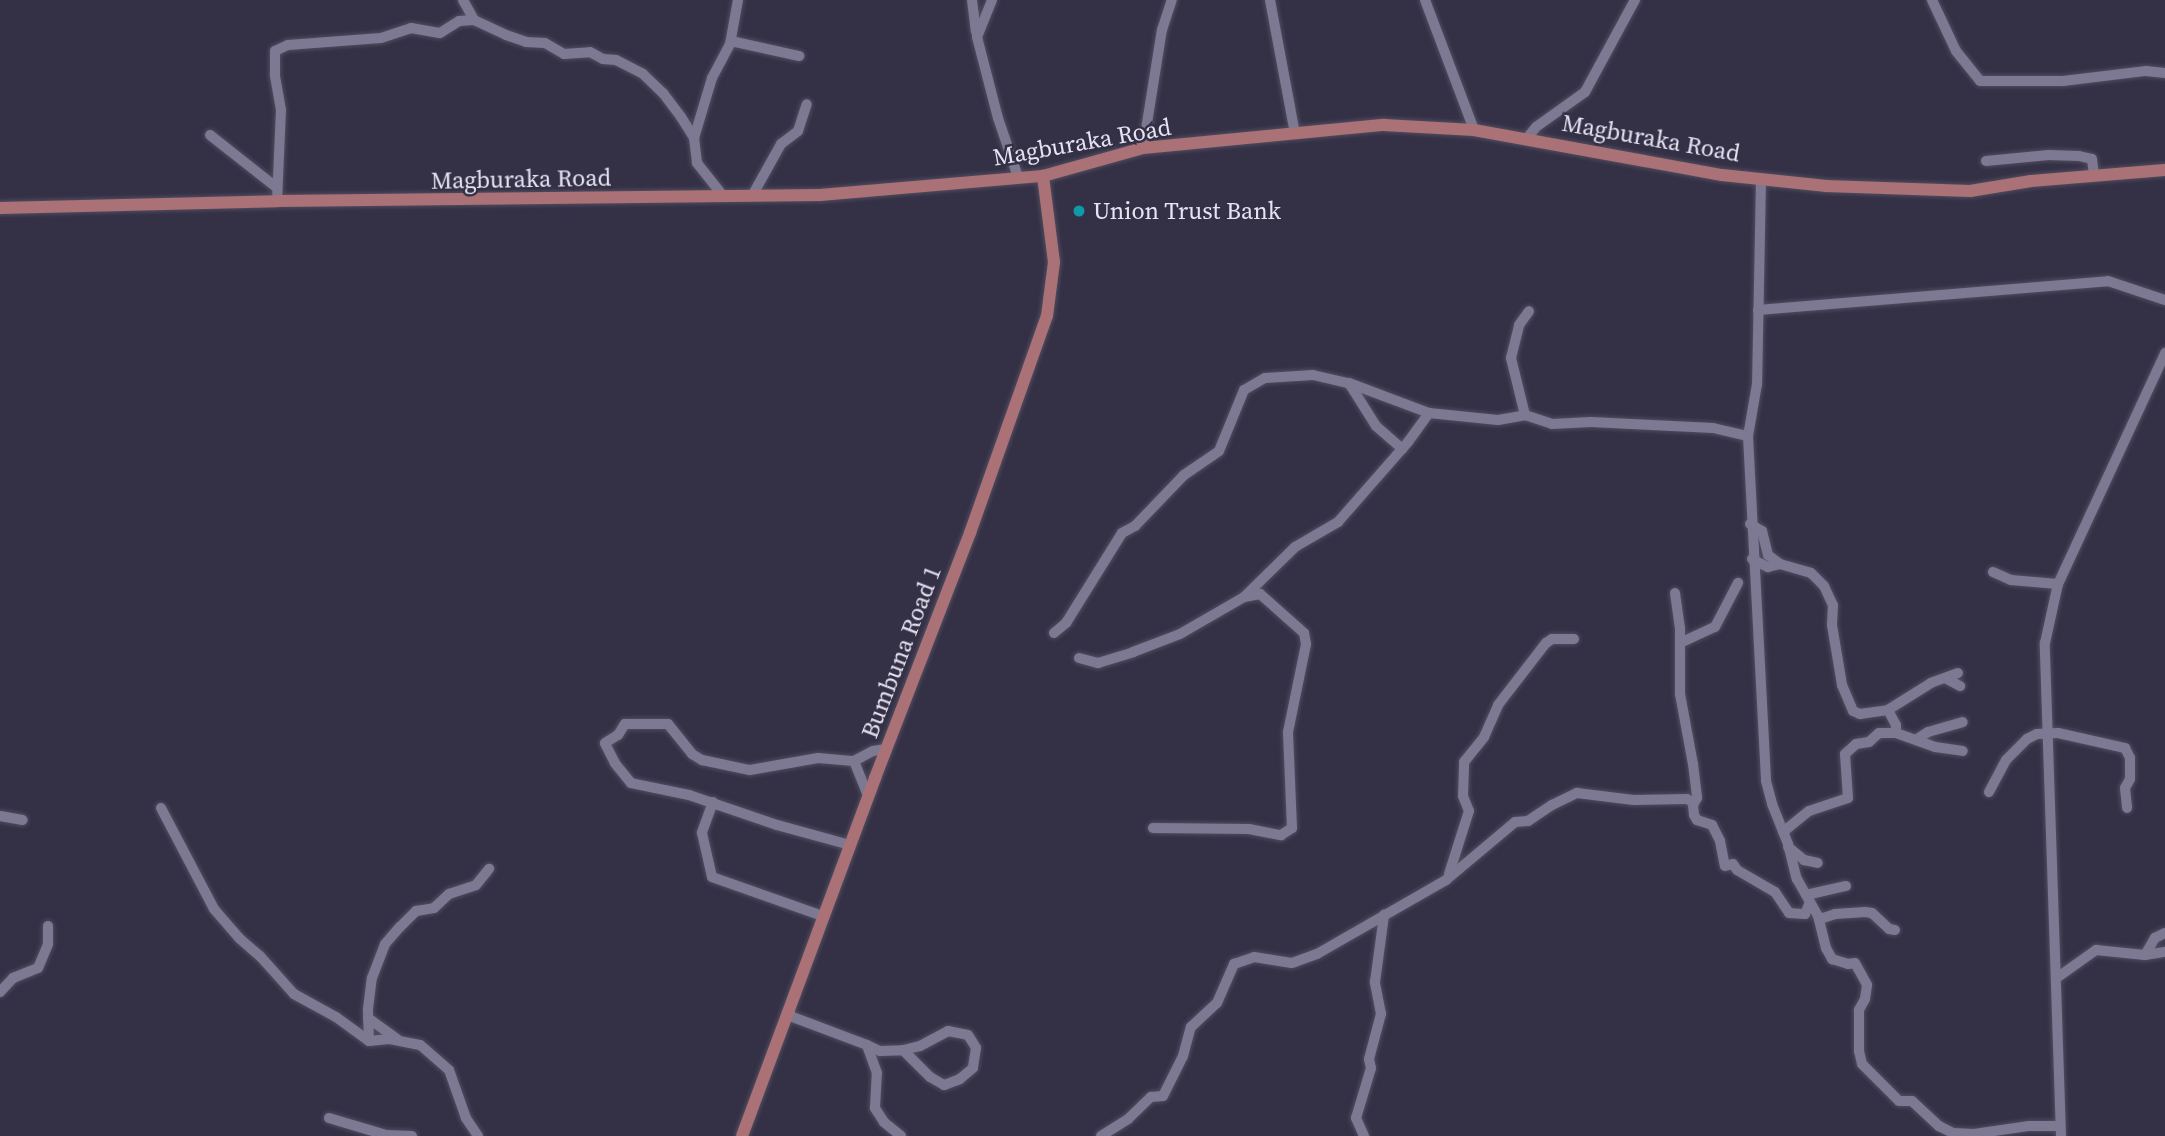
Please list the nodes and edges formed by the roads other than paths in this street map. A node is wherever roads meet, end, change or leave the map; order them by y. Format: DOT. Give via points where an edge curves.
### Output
graph roads {
  1 [pos="463,0"];
  2 [pos="738,0"];
  3 [pos="972,0"];
  4 [pos="992,0"];
  5 [pos="1172,0"];
  6 [pos="1270,0"];
  7 [pos="1425,0"];
  8 [pos="1635,0"];
  9 [pos="1932,0"];
  10 [pos="474,20"];
  11 [pos="977,37"];
  12 [pos="731,41"];
  13 [pos="799,55"];
  14 [pos="2165,73"];
  15 [pos="807,104"];
  16 [pos="1474,130"];
  17 [pos="1295,133"];
  18 [pos="210,135"];
  19 [pos="1528,137"];
  20 [pos="694,138"];
  21 [pos="1143,148"];
  22 [pos="1986,161"];
  23 [pos="2165,170"];
  24 [pos="2094,175"];
  25 [pos="1043,176"];
  26 [pos="1018,177"];
  27 [pos="1761,179"];
  28 [pos="277,194"];
  29 [pos="752,196"];
  30 [pos="724,197"];
  31 [pos="0,208"];
  32 [pos="2165,299"];
  33 [pos="1758,310"];
  34 [pos="1529,311"];
  35 [pos="2165,353"];
  36 [pos="1349,383"];
  37 [pos="1429,413"];
  38 [pos="1525,415"];
  39 [pos="1748,436"];
  40 [pos="1402,449"];
  41 [pos="1751,524"];
  42 [pos="1752,559"];
  43 [pos="1780,564"];
  44 [pos="1993,572"];
  45 [pos="1265,577"];
  46 [pos="1738,583"];
  47 [pos="2058,584"];
  48 [pos="1675,593"];
  49 [pos="1260,594"];
  50 [pos="1244,597"];
  51 [pos="1054,633"];
  52 [pos="1574,639"];
  53 [pos="1680,643"];
  54 [pos="1079,658"];
  55 [pos="1958,673"];
  56 [pos="1947,679"];
  57 [pos="1960,686"];
  58 [pos="1888,710"];
  59 [pos="1962,722"];
  60 [pos="1879,733"];
  61 [pos="1895,733"];
  62 [pos="2048,733"];
  63 [pos="1917,739"];
  64 [pos="886,749"];
  65 [pos="1963,751"];
  66 [pos="854,761"];
  67 [pos="1989,792"];
  68 [pos="868,796"];
  69 [pos="713,802"];
  70 [pos="1694,803"];
  71 [pos="161,808"];
  72 [pos="2127,808"];
  73 [pos="0,816"];
  74 [pos="23,820"];
  75 [pos="1153,828"];
  76 [pos="1783,832"];
  77 [pos="850,845"];
  78 [pos="1788,847"];
  79 [pos="1818,863"];
  80 [pos="489,869"];
  81 [pos="1446,880"];
  82 [pos="1846,886"];
  83 [pos="1808,899"];
  84 [pos="1384,915"];
  85 [pos="823,916"];
  86 [pos="1819,919"];
  87 [pos="48,926"];
  88 [pos="1895,930"];
  89 [pos="2165,933"];
  90 [pos="2165,952"];
  91 [pos="2145,955"];
  92 [pos="2058,977"];
  93 [pos="0,992"];
  94 [pos="790,1008"];
  95 [pos="368,1018"];
  96 [pos="398,1040"];
  97 [pos="369,1041"];
  98 [pos="867,1045"];
  99 [pos="903,1049"];
  100 [pos="329,1118"];
  101 [pos="2061,1131"];
  102 [pos="1995,1134"];
  103 [pos="386,1135"];
  104 [pos="412,1136"];
  105 [pos="478,1136"];
  106 [pos="742,1136"];
  107 [pos="901,1136"];
  108 [pos="1101,1136"];
  109 [pos="1364,1136"];
  1 -- 10 [label="street"];
  2 -- 12 [label="street"];
  3 -- 11 [label="street"];
  4 -- 11 [label="street"];
  5 -- 21 [label="street" via="1162,30"];
  6 -- 17 [label="street"];
  7 -- 16 [label="street"];
  8 -- 19 [label="street" via="1584,92"];
  9 -- 14 [label="street" via="1956,51 1980,81"];
  10 -- 20 [label="street" via="526,42 545,43 564,54 590,52 633,67 663,93"];
  10 -- 28 [label="street" via="459,21 440,33 411,28 381,38 279,47 275,51 281,110"];
  11 -- 26 [label="street"];
  12 -- 13 [label="street"];
  12 -- 20 [label="street" via="712,78"];
  15 -- 29 [label="street" via="798,131 781,144"];
  16 -- 17 [label="main road, Magburaka Road" via="1384,125"];
  16 -- 19 [label="main road, Magburaka Road"];
  17 -- 21 [label="main road, Magburaka Road"];
  18 -- 28 [label="street"];
  19 -- 27 [label="main road, Magburaka Road"];
  20 -- 30 [label="street" via="697,163"];
  21 -- 25 [label="main road, Magburaka Road"];
  22 -- 24 [label="street" via="2080,156 2092,159"];
  23 -- 24 [label="main road, Magburaka Road"];
  24 -- 27 [label="main road, Magburaka Road" via="1970,191"];
  25 -- 26 [label="main road, Magburaka Road"];
  25 -- 64 [label="main road, Bumbuna Road 1" via="1054,262 1046,316 970,533"];
  26 -- 29 [label="main road, Magburaka Road" via="929,187"];
  27 -- 33 [label="street"];
  28 -- 30 [label="main road, Magburaka Road"];
  28 -- 31 [label="main road, Magburaka Road"];
  29 -- 30 [label="main road, Magburaka Road"];
  32 -- 33 [label="street" via="2108,281"];
  33 -- 39 [label="street" via="1757,384"];
  34 -- 38 [label="street" via="1519,325 1511,358"];
  35 -- 47 [label="street"];
  36 -- 37 [label="street"];
  36 -- 40 [label="street" via="1376,426"];
  36 -- 51 [label="street" via="1313,375 1265,378 1244,390 1219,451 1184,475 1135,526 1122,533 1066,623"];
  37 -- 38 [label="street" via="1498,420"];
  37 -- 40 [label="street"];
  38 -- 39 [label="street" via="1552,424 1713,428"];
  39 -- 41 [label="street"];
  40 -- 45 [label="street" via="1338,522 1295,547"];
  41 -- 42 [label="street"];
  41 -- 43 [label="street" via="1762,531 1768,555"];
  42 -- 43 [label="street" via="1768,567"];
  42 -- 76 [label="street" via="1758,595 1766,781"];
  43 -- 58 [label="street" via="1811,573 1824,586 1833,605 1842,685 1853,710 1860,714"];
  44 -- 47 [label="street" via="2011,580"];
  45 -- 49 [label="street"];
  45 -- 50 [label="street"];
  46 -- 53 [label="street" via="1715,627"];
  47 -- 62 [label="street" via="2045,643"];
  48 -- 53 [label="street"];
  49 -- 50 [label="street"];
  49 -- 75 [label="street" via="1304,633 1306,644 1288,732 1292,828 1281,835 1249,829"];
  50 -- 54 [label="street" via="1180,635 1098,663"];
  52 -- 81 [label="street" via="1546,643 1498,705 1484,737 1464,762 1463,796 1469,811"];
  53 -- 70 [label="street" via="1679,694 1693,764"];
  55 -- 56 [label="street"];
  56 -- 57 [label="street"];
  56 -- 58 [label="street" via="1931,683"];
  58 -- 60 [label="street" via="1883,712"];
  58 -- 61 [label="street"];
  59 -- 63 [label="street"];
  60 -- 61 [label="street"];
  60 -- 76 [label="street" via="1845,754 1848,798 1809,811"];
  61 -- 63 [label="street"];
  62 -- 67 [label="street" via="2027,739 2016,749"];
  62 -- 72 [label="street" via="2125,748 2130,758"];
  62 -- 92 [label="street"];
  63 -- 65 [label="street"];
  64 -- 66 [label="street"];
  64 -- 68 [label="main road, Bumbuna Road 1"];
  66 -- 68 [label="street"];
  66 -- 69 [label="street" via="818,758 750,771 702,760 668,724 625,724 605,743 631,783"];
  68 -- 77 [label="main road, Bumbuna Road 1"];
  69 -- 77 [label="street"];
  69 -- 85 [label="street" via="702,833 712,877"];
  70 -- 81 [label="street" via="1577,793 1528,821 1515,822"];
  70 -- 83 [label="street" via="1697,820 1712,825 1725,866 1733,864 1775,892 1789,913 1805,914"];
  71 -- 97 [label="street" via="214,909 239,938 294,994"];
  73 -- 74 [label="street"];
  76 -- 78 [label="street"];
  77 -- 85 [label="main road, Bumbuna Road 1"];
  78 -- 79 [label="street" via="1804,860"];
  78 -- 83 [label="street"];
  80 -- 95 [label="street" via="476,886 449,894 434,908 416,911 385,944 372,978"];
  81 -- 84 [label="street"];
  82 -- 83 [label="street"];
  83 -- 86 [label="street"];
  84 -- 108 [label="street" via="1317,954 1292,963 1254,957 1234,964 1217,1003 1191,1027 1163,1096 1151,1097"];
  84 -- 109 [label="street" via="1374,982 1381,1014 1356,1118"];
  85 -- 94 [label="main road, Bumbuna Road 1"];
  86 -- 88 [label="street" via="1865,912"];
  86 -- 102 [label="street" via="1832,959 1855,963 1867,985 1859,1010 1862,1064 1899,1101 1912,1101 1939,1126 1953,1133"];
  87 -- 93 [label="street" via="48,944 38,968 13,978"];
  89 -- 91 [label="street" via="2155,938"];
  90 -- 91 [label="street"];
  91 -- 92 [label="street" via="2096,950"];
  92 -- 101 [label="street"];
  94 -- 98 [label="street" via="790,1016"];
  94 -- 106 [label="main road, Bumbuna Road 1"];
  95 -- 96 [label="street"];
  95 -- 97 [label="street"];
  96 -- 97 [label="street"];
  96 -- 105 [label="street" via="429,1050 449,1070 466,1118"];
  98 -- 99 [label="street" via="880,1051"];
  98 -- 107 [label="street" via="877,1073 876,1108"];
  99 -- 99 [label="street" via="920,1046 948,1031 968,1035 976,1048 973,1068 944,1085"];
  100 -- 103 [label="street"];
  101 -- 102 [label="street" via="2029,1126"];
  103 -- 104 [label="street"];
}
